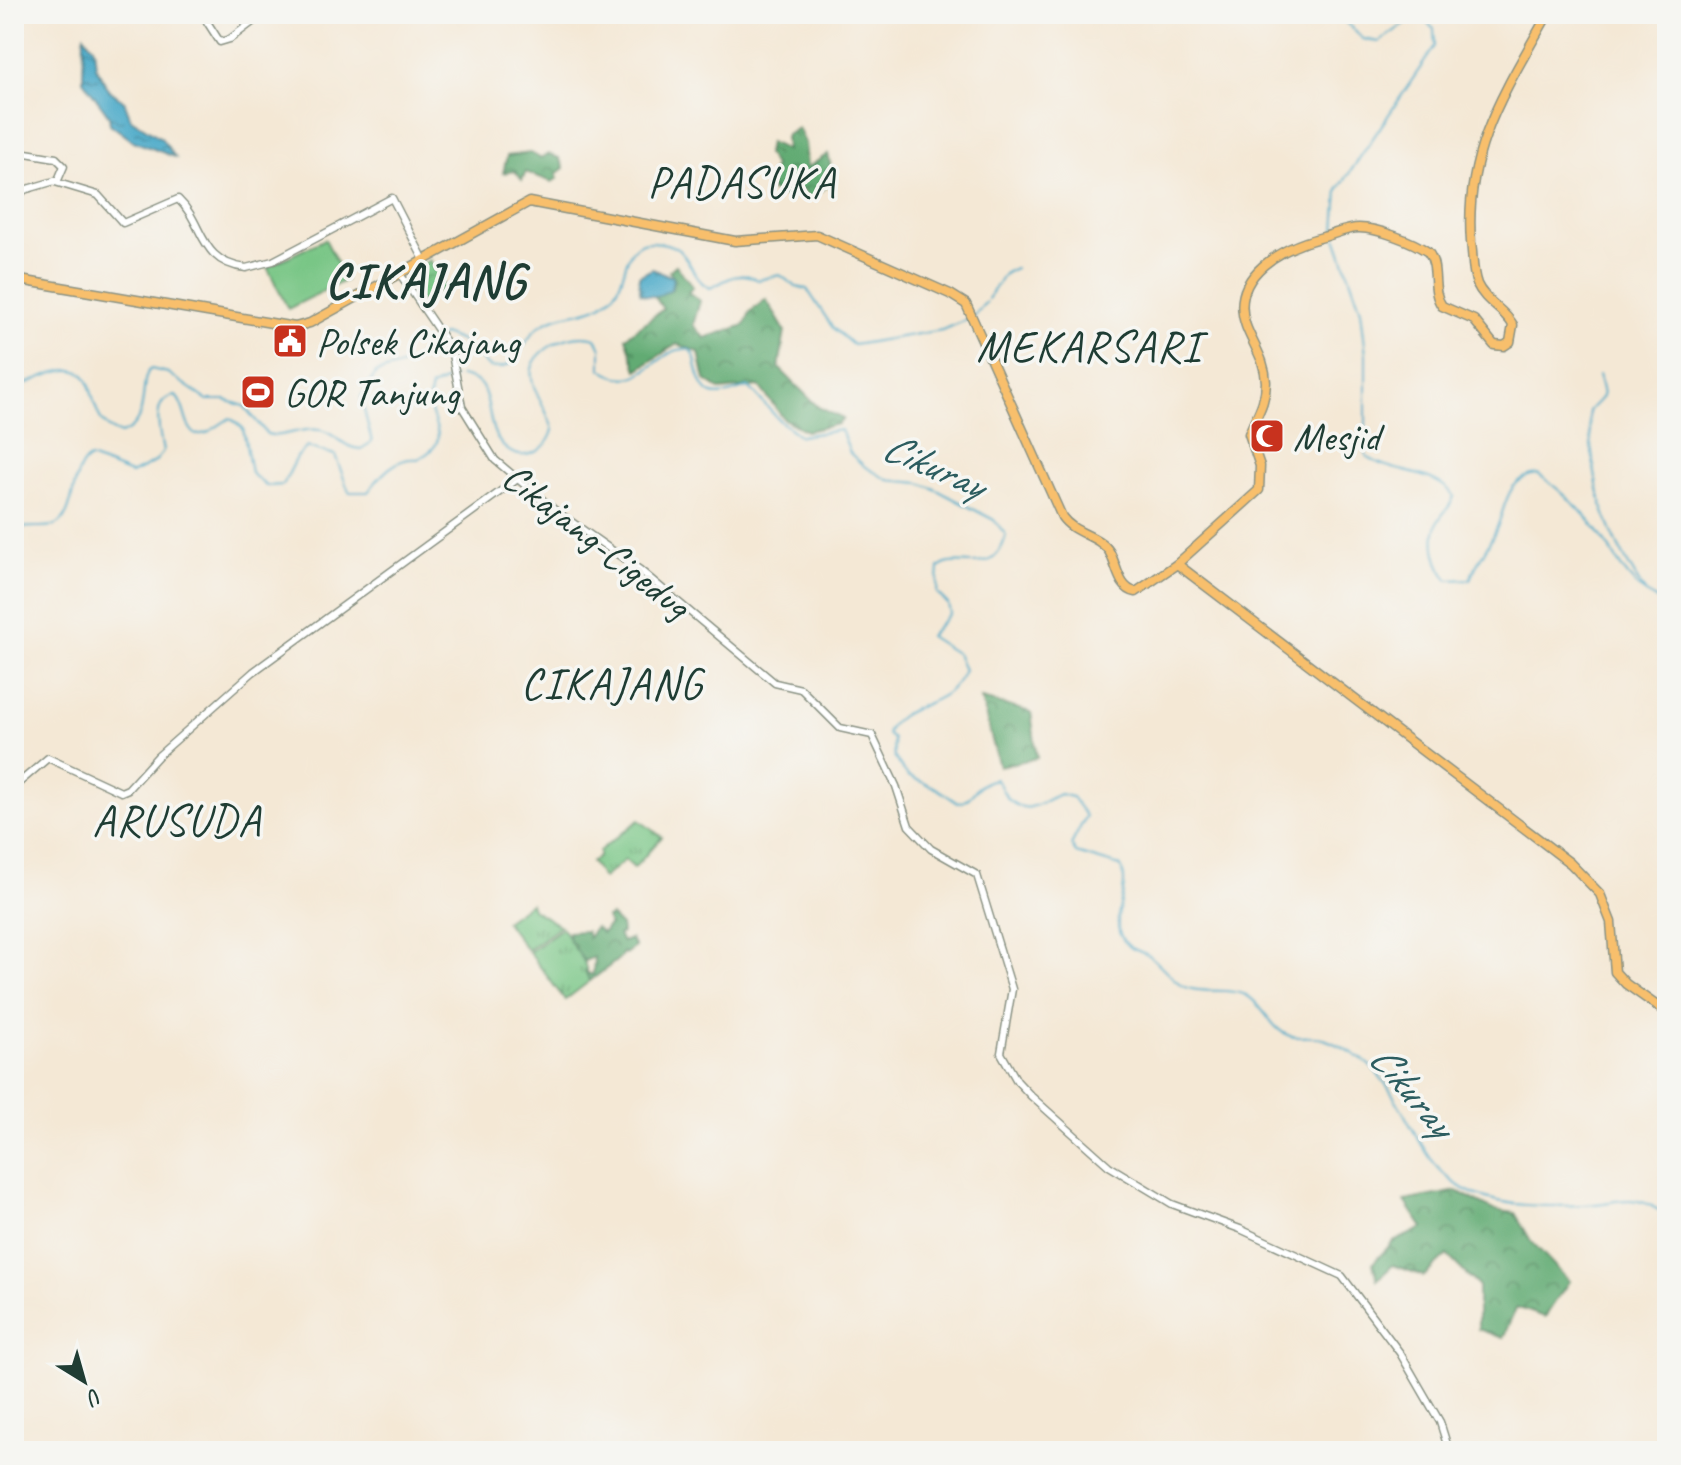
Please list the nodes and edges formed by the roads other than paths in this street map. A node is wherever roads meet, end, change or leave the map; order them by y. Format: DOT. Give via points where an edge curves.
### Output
graph roads {
  1 [pos="202,14"];
  2 [pos="263,14"];
  3 [pos="1548,14"];
  4 [pos="14,151"];
  5 [pos="55,182"];
  6 [pos="14,202"];
  7 [pos="424,260"];
  8 [pos="400,274"];
  9 [pos="14,279"];
  10 [pos="516,480"];
  11 [pos="1177,564"];
  12 [pos="14,787"];
  13 [pos="1667,1013"];
  14 [pos="1449,1451"];
  1 -- 2 [label="street" via="220,42"];
  3 -- 11 [label="main road" via="1494,112 1471,185 1474,273 1488,300 1513,325 1507,345 1494,345 1474,320 1442,306 1434,260 1424,249 1367,229 1326,236 1273,258 1250,278 1244,300 1245,322 1262,354 1266,383 1263,405 1249,434 1260,466 1259,490"];
  4 -- 5 [label="street" via="63,163"];
  5 -- 6 [label="street" via="38,183"];
  5 -- 7 [label="street" via="98,195 123,223 178,199 206,248 246,268 273,261 392,198"];
  7 -- 8 [label="main road"];
  7 -- 11 [label="main road" via="522,204 538,202 735,241 817,235 964,302 1067,523 1105,547 1125,586 1132,592 1146,587"];
  8 -- 9 [label="main road" via="295,327"];
  8 -- 10 [label="street, Cikajang-Cigedug" via="451,349 470,422 487,451"];
  10 -- 12 [label="street" via="253,672 128,789 107,787 48,758"];
  10 -- 14 [label="street, Cikajang-Cigedug" via="640,570 775,683 801,689 833,725 872,735 906,822 924,844 980,880 1012,989 1000,1044 1017,1081 1109,1166 1172,1204 1307,1258 1348,1282 1400,1353 1440,1422"];
  11 -- 13 [label="main road" via="1570,863 1600,894 1611,922 1615,972"];
}
